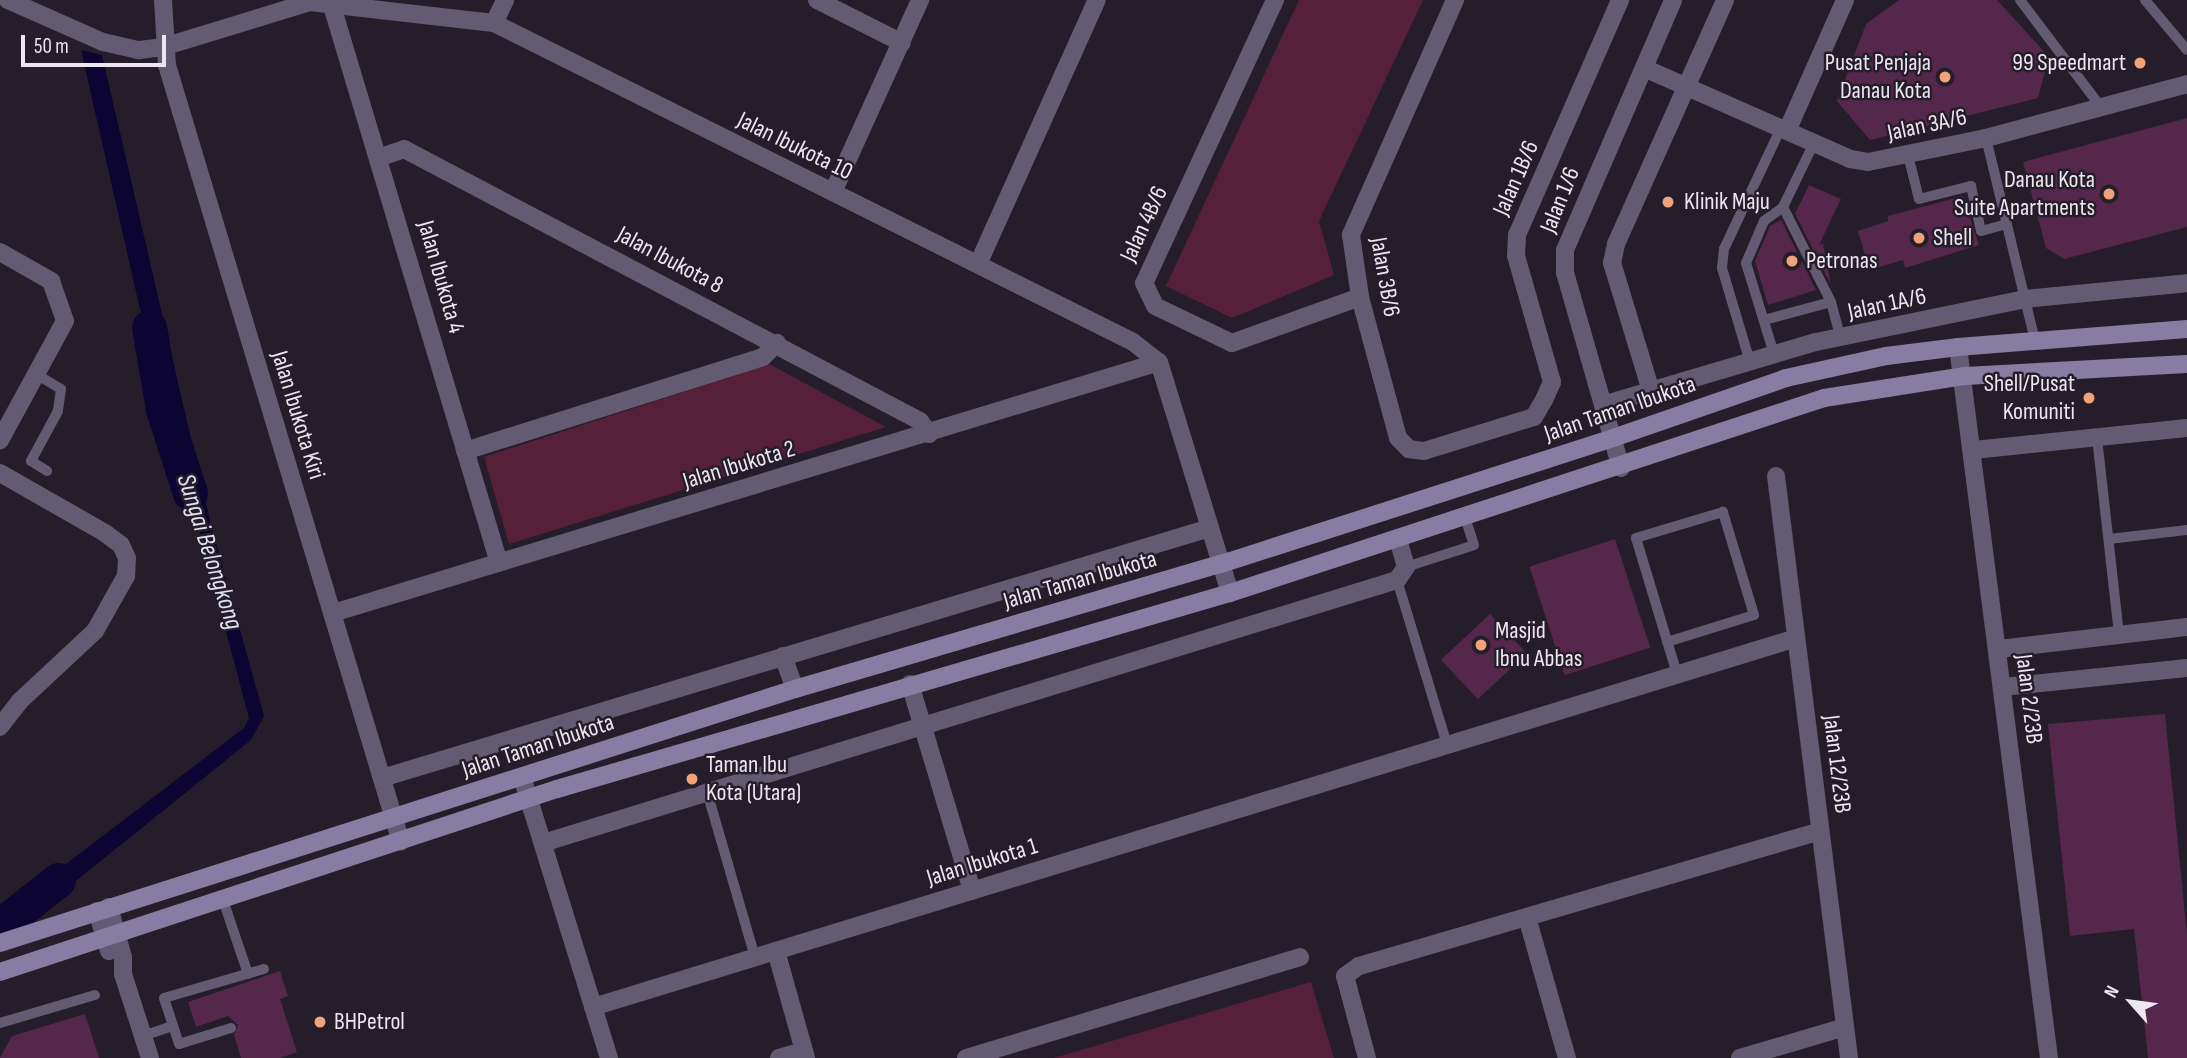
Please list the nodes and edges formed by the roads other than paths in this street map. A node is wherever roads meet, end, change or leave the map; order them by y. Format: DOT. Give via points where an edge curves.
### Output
graph roads {
  1 [pos="8,0"];
  2 [pos="163,0"];
  3 [pos="505,0"];
  4 [pos="817,0"];
  5 [pos="920,0"];
  6 [pos="1097,0"];
  7 [pos="1275,0"];
  8 [pos="1455,0"];
  9 [pos="1620,0"];
  10 [pos="1673,0"];
  11 [pos="1725,0"];
  12 [pos="1845,0"];
  13 [pos="2020,0"];
  14 [pos="2145,0"];
  15 [pos="332,6"];
  16 [pos="494,23"];
  17 [pos="902,43"];
  18 [pos="163,47"];
  19 [pos="2187,50"];
  20 [pos="1644,68"];
  21 [pos="2187,84"];
  22 [pos="1687,87"];
  23 [pos="2101,107"];
  24 [pos="1784,130"];
  25 [pos="1986,138"];
  26 [pos="1814,143"];
  27 [pos="1908,155"];
  28 [pos="381,157"];
  29 [pos="833,192"];
  30 [pos="1783,206"];
  31 [pos="2007,224"];
  32 [pos="0,252"];
  33 [pos="979,262"];
  34 [pos="2187,283"];
  35 [pos="1360,297"];
  36 [pos="2025,299"];
  37 [pos="1831,302"];
  38 [pos="1764,320"];
  39 [pos="2187,329"];
  40 [pos="1841,338"];
  41 [pos="2035,340"];
  42 [pos="777,343"];
  43 [pos="1958,346"];
  44 [pos="1774,354"];
  45 [pos="1159,362"];
  46 [pos="1750,362"];
  47 [pos="2187,365"];
  48 [pos="36,374"];
  49 [pos="1965,376"];
  50 [pos="1651,391"];
  51 [pos="1603,405"];
  52 [pos="2187,428"];
  53 [pos="1490,432"];
  54 [pos="929,434"];
  55 [pos="2097,438"];
  56 [pos="1613,439"];
  57 [pos="0,440"];
  58 [pos="1974,450"];
  59 [pos="465,451"];
  60 [pos="1621,468"];
  61 [pos="47,471"];
  62 [pos="0,473"];
  63 [pos="1776,476"];
  64 [pos="1465,518"];
  65 [pos="1210,528"];
  66 [pos="2187,530"];
  67 [pos="1398,539"];
  68 [pos="2109,539"];
  69 [pos="499,563"];
  70 [pos="1222,564"];
  71 [pos="1402,573"];
  72 [pos="1230,593"];
  73 [pos="333,613"];
  74 [pos="2187,627"];
  75 [pos="2119,635"];
  76 [pos="1797,638"];
  77 [pos="1667,642"];
  78 [pos="1998,649"];
  79 [pos="783,656"];
  80 [pos="2187,667"];
  81 [pos="1677,674"];
  82 [pos="910,684"];
  83 [pos="2003,688"];
  84 [pos="795,689"];
  85 [pos="923,726"];
  86 [pos="0,727"];
  87 [pos="1447,745"];
  88 [pos="523,777"];
  89 [pos="382,778"];
  90 [pos="707,792"];
  91 [pos="529,799"];
  92 [pos="394,817"];
  93 [pos="1820,831"];
  94 [pos="401,842"];
  95 [pos="543,843"];
  96 [pos="972,891"];
  97 [pos="223,900"];
  98 [pos="103,909"];
  99 [pos="1527,917"];
  100 [pos="111,936"];
  101 [pos="0,943"];
  102 [pos="776,951"];
  103 [pos="755,957"];
  104 [pos="1300,957"];
  105 [pos="264,969"];
  106 [pos="3,971"];
  107 [pos="248,974"];
  108 [pos="95,995"];
  109 [pos="593,1007"];
  110 [pos="0,1023"];
  111 [pos="172,1026"];
  112 [pos="1845,1027"];
  113 [pos="231,1028"];
  114 [pos="143,1036"];
  115 [pos="1027,1040"];
  116 [pos="804,1055"];
  117 [pos="150,1058"];
  118 [pos="609,1058"];
  119 [pos="779,1058"];
  120 [pos="966,1058"];
  121 [pos="1032,1058"];
  122 [pos="1367,1058"];
  123 [pos="1567,1058"];
  124 [pos="1740,1058"];
  125 [pos="1849,1058"];
  126 [pos="2049,1058"];
  1 -- 18 [label="street, Jalan Ibukota 10" via="103,42 139,50"];
  2 -- 18 [label="street, Jalan Ibukota Kiri" via="167,13"];
  3 -- 16 [label="street"];
  4 -- 17 [label="street"];
  5 -- 17 [label="street"];
  6 -- 33 [label="street"];
  7 -- 35 [label="street, Jalan 4B/6" via="1144,283 1155,306 1232,343"];
  8 -- 35 [label="street, Jalan 3B/6" via="1354,222 1351,235"];
  9 -- 53 [label="street, Jalan 1B/6" via="1517,235 1516,256 1552,382 1534,417"];
  10 -- 20 [label="street, Jalan 1/6"];
  11 -- 22 [label="street"];
  12 -- 24 [label="street"];
  13 -- 23 [label="lane"];
  14 -- 19 [label="lane"];
  15 -- 16 [label="street, Jalan Ibukota 10"];
  15 -- 18 [label="street, Jalan Ibukota 10" via="310,2"];
  15 -- 28 [label="street, Jalan Ibukota 4"];
  16 -- 29 [label="street, Jalan Ibukota 10"];
  17 -- 29 [label="street"];
  18 -- 73 [label="street, Jalan Ibukota Kiri"];
  20 -- 22 [label="street, Jalan 3A/6"];
  20 -- 51 [label="street, Jalan 1/6" via="1565,250 1565,273"];
  21 -- 23 [label="street, Jalan 3A/6"];
  22 -- 24 [label="street, Jalan 3A/6"];
  22 -- 50 [label="street" via="1612,262"];
  23 -- 25 [label="street, Jalan 3A/6"];
  24 -- 26 [label="street, Jalan 3A/6"];
  24 -- 46 [label="lane" via="1724,249 1722,268"];
  25 -- 27 [label="street, Jalan 3A/6"];
  25 -- 31 [label="lane"];
  26 -- 27 [label="street, Jalan 3A/6" via="1868,162"];
  26 -- 30 [label="lane"];
  27 -- 31 [label="lane" via="1919,199 1971,186 1982,231"];
  28 -- 42 [label="street, Jalan Ibukota 8" via="404,149"];
  28 -- 59 [label="street, Jalan Ibukota 4"];
  29 -- 33 [label="street, Jalan Ibukota 10"];
  30 -- 37 [label="lane"];
  30 -- 38 [label="lane" via="1764,220 1746,263"];
  31 -- 36 [label="lane"];
  32 -- 48 [label="street" via="51,281 65,321"];
  33 -- 45 [label="street, Jalan Ibukota 10" via="1133,342"];
  34 -- 36 [label="street, Jalan 1A/6"];
  35 -- 53 [label="street, Jalan 3B/6" via="1398,438 1409,449 1424,452"];
  36 -- 40 [label="street, Jalan 1A/6"];
  36 -- 41 [label="lane"];
  37 -- 38 [label="lane"];
  37 -- 40 [label="lane"];
  38 -- 44 [label="lane"];
  39 -- 41 [label="main road, Jalan Taman Ibukota"];
  40 -- 44 [label="street, Jalan 1A/6"];
  41 -- 43 [label="main road, Jalan Taman Ibukota"];
  42 -- 54 [label="street, Jalan Ibukota 8" via="920,421"];
  42 -- 59 [label="street" via="763,357"];
  43 -- 49 [label="street, Jalan 2/23B"];
  43 -- 56 [label="main road, Jalan Taman Ibukota" via="1818,369"];
  44 -- 46 [label="street, Jalan 1A/6"];
  45 -- 54 [label="street, Jalan Ibukota 2"];
  45 -- 65 [label="street"];
  46 -- 50 [label="street, Jalan 1A/6"];
  47 -- 49 [label="main road, Jalan Taman Ibukota"];
  48 -- 57 [label="street"];
  48 -- 61 [label="lane" via="61,389 58,411 32,461"];
  49 -- 58 [label="street, Jalan 2/23B"];
  49 -- 60 [label="main road, Jalan Taman Ibukota" via="1824,398"];
  50 -- 51 [label="street, Jalan 1A/6"];
  51 -- 56 [label="street, Jalan 1/6"];
  52 -- 55 [label="street"];
  54 -- 69 [label="street, Jalan Ibukota 2"];
  55 -- 58 [label="street"];
  55 -- 68 [label="lane"];
  56 -- 60 [label="street, Jalan 1/6"];
  56 -- 70 [label="main road, Jalan Taman Ibukota"];
  58 -- 78 [label="street, Jalan 2/23B"];
  59 -- 69 [label="street, Jalan Ibukota 4"];
  60 -- 64 [label="main road, Jalan Taman Ibukota"];
  62 -- 86 [label="street" via="105,533 121,545 127,558 127,576 95,631 20,701"];
  63 -- 76 [label="street, Jalan 12/23B"];
  64 -- 67 [label="main road, Jalan Taman Ibukota"];
  64 -- 71 [label="lane" via="1474,545"];
  65 -- 70 [label="street"];
  65 -- 79 [label="street"];
  66 -- 68 [label="lane"];
  67 -- 71 [label="street"];
  67 -- 72 [label="main road, Jalan Taman Ibukota"];
  68 -- 75 [label="lane"];
  69 -- 73 [label="street, Jalan Ibukota 2"];
  70 -- 72 [label="street"];
  70 -- 84 [label="main road, Jalan Taman Ibukota"];
  71 -- 85 [label="street"];
  71 -- 87 [label="lane"];
  72 -- 82 [label="main road, Jalan Taman Ibukota"];
  73 -- 89 [label="street, Jalan Ibukota Kiri"];
  74 -- 75 [label="street"];
  75 -- 78 [label="street"];
  76 -- 81 [label="street, Jalan Ibukota 1"];
  76 -- 93 [label="street, Jalan 12/23B"];
  77 -- 77 [label="lane" via="1636,538 1723,512 1754,615"];
  77 -- 81 [label="lane"];
  78 -- 83 [label="street, Jalan 2/23B"];
  79 -- 84 [label="street"];
  79 -- 89 [label="street"];
  80 -- 83 [label="street"];
  81 -- 87 [label="street, Jalan Ibukota 1"];
  82 -- 85 [label="street"];
  82 -- 91 [label="main road, Jalan Taman Ibukota"];
  83 -- 126 [label="street, Jalan 2/23B"];
  84 -- 88 [label="main road, Jalan Taman Ibukota"];
  85 -- 90 [label="street"];
  85 -- 96 [label="street"];
  87 -- 96 [label="street, Jalan Ibukota 1"];
  88 -- 91 [label="street"];
  88 -- 92 [label="main road, Jalan Taman Ibukota"];
  89 -- 92 [label="street, Jalan Ibukota Kiri"];
  90 -- 95 [label="street"];
  90 -- 103 [label="lane"];
  91 -- 94 [label="main road, Jalan Taman Ibukota"];
  91 -- 95 [label="street"];
  92 -- 94 [label="street, Jalan Ibukota Kiri"];
  92 -- 98 [label="main road, Jalan Taman Ibukota"];
  93 -- 99 [label="street"];
  93 -- 112 [label="street, Jalan 12/23B"];
  94 -- 97 [label="main road, Jalan Taman Ibukota"];
  95 -- 109 [label="street"];
  96 -- 102 [label="street, Jalan Ibukota 1"];
  97 -- 100 [label="main road, Jalan Taman Ibukota"];
  97 -- 107 [label="lane"];
  98 -- 100 [label="street"];
  98 -- 101 [label="main road, Jalan Taman Ibukota"];
  99 -- 122 [label="street" via="1359,966 1345,976"];
  99 -- 123 [label="street"];
  100 -- 106 [label="main road, Jalan Taman Ibukota"];
  100 -- 114 [label="street"];
  102 -- 103 [label="street, Jalan Ibukota 1"];
  102 -- 116 [label="street"];
  103 -- 109 [label="street, Jalan Ibukota 1"];
  104 -- 115 [label="street"];
  105 -- 107 [label="lane"];
  107 -- 111 [label="lane" via="167,995 164,1002"];
  108 -- 110 [label="lane"];
  109 -- 118 [label="street"];
  111 -- 113 [label="lane" via="177,1041 183,1044"];
  111 -- 114 [label="lane"];
  112 -- 124 [label="street"];
  112 -- 125 [label="street, Jalan 12/23B"];
  114 -- 117 [label="street"];
  115 -- 120 [label="street"];
  115 -- 121 [label="street"];
  116 -- 119 [label="street"];
}
